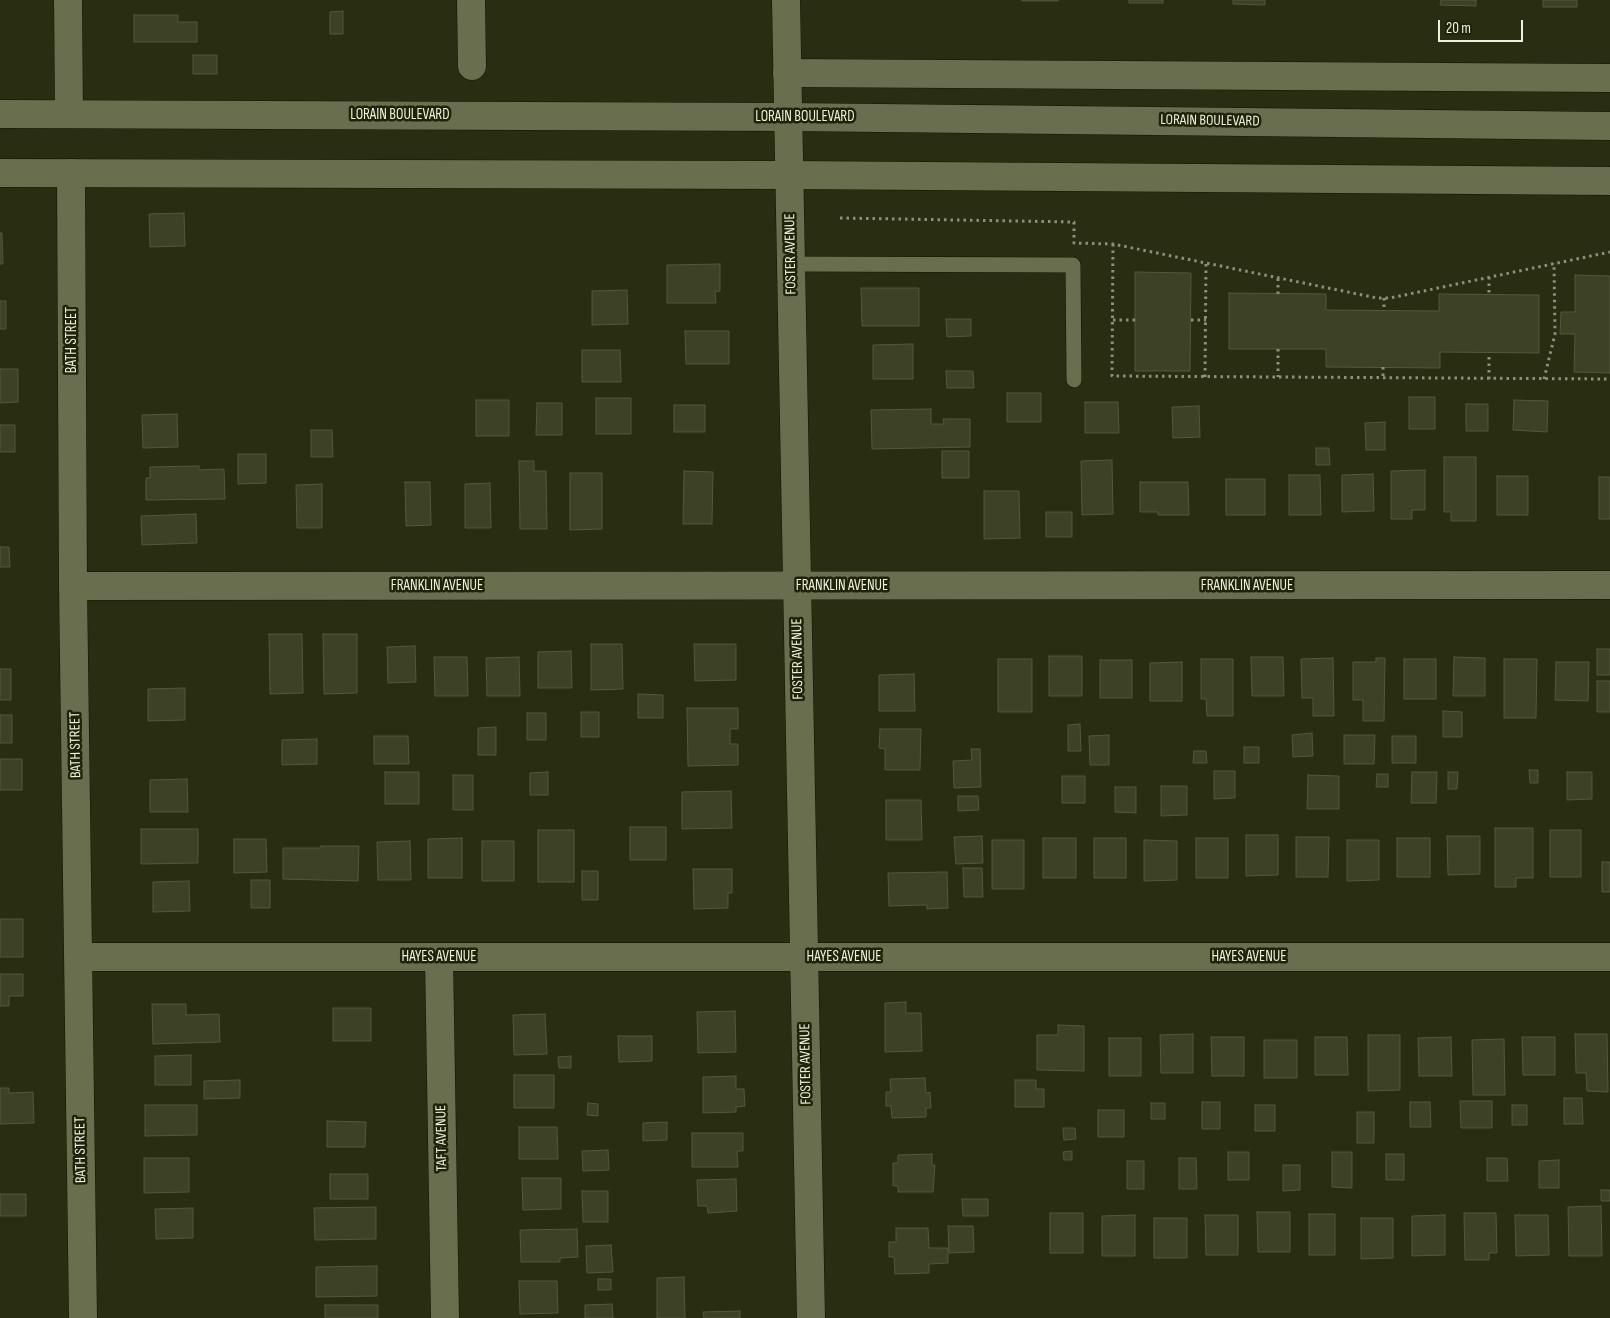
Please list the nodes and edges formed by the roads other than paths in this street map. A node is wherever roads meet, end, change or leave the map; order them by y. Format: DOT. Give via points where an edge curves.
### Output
graph roads {
  1 [pos="68,0"];
  2 [pos="471,0"];
  3 [pos="786,0"];
  4 [pos="472,66"];
  5 [pos="788,73"];
  6 [pos="1610,78"];
  7 [pos="0,114"];
  8 [pos="69,114"];
  9 [pos="788,117"];
  10 [pos="1610,126"];
  11 [pos="0,173"];
  12 [pos="71,173"];
  13 [pos="789,175"];
  14 [pos="1610,181"];
  15 [pos="791,264"];
  16 [pos="1074,380"];
  17 [pos="1610,585"];
  18 [pos="73,586"];
  19 [pos="797,586"];
  20 [pos="78,957"];
  21 [pos="439,957"];
  22 [pos="804,957"];
  23 [pos="1610,957"];
  24 [pos="83,1318"];
  25 [pos="446,1318"];
  26 [pos="811,1318"];
  1 -- 8 [label="street"];
  2 -- 4 [label="street"];
  3 -- 5 [label="street, FOSTER AVENUE"];
  5 -- 6 [label="street"];
  5 -- 9 [label="street, FOSTER AVENUE"];
  7 -- 8 [label="street, LORAIN BOULEVARD"];
  8 -- 9 [label="street, LORAIN BOULEVARD"];
  9 -- 10 [label="street, LORAIN BOULEVARD"];
  9 -- 13 [label="street, FOSTER AVENUE"];
  11 -- 12 [label="street"];
  12 -- 13 [label="street"];
  12 -- 18 [label="street, BATH STREET"];
  13 -- 14 [label="street"];
  13 -- 15 [label="street, FOSTER AVENUE"];
  15 -- 16 [label="lane" via="1073,265"];
  15 -- 19 [label="street, FOSTER AVENUE"];
  17 -- 19 [label="street, FRANKLIN AVENUE"];
  18 -- 19 [label="street, FRANKLIN AVENUE"];
  18 -- 20 [label="street, BATH STREET"];
  19 -- 22 [label="street, FOSTER AVENUE"];
  20 -- 21 [label="street, HAYES AVENUE"];
  20 -- 24 [label="street, BATH STREET"];
  21 -- 22 [label="street, HAYES AVENUE"];
  21 -- 25 [label="street, TAFT AVENUE"];
  22 -- 23 [label="street, HAYES AVENUE"];
  22 -- 26 [label="street, FOSTER AVENUE"];
}
